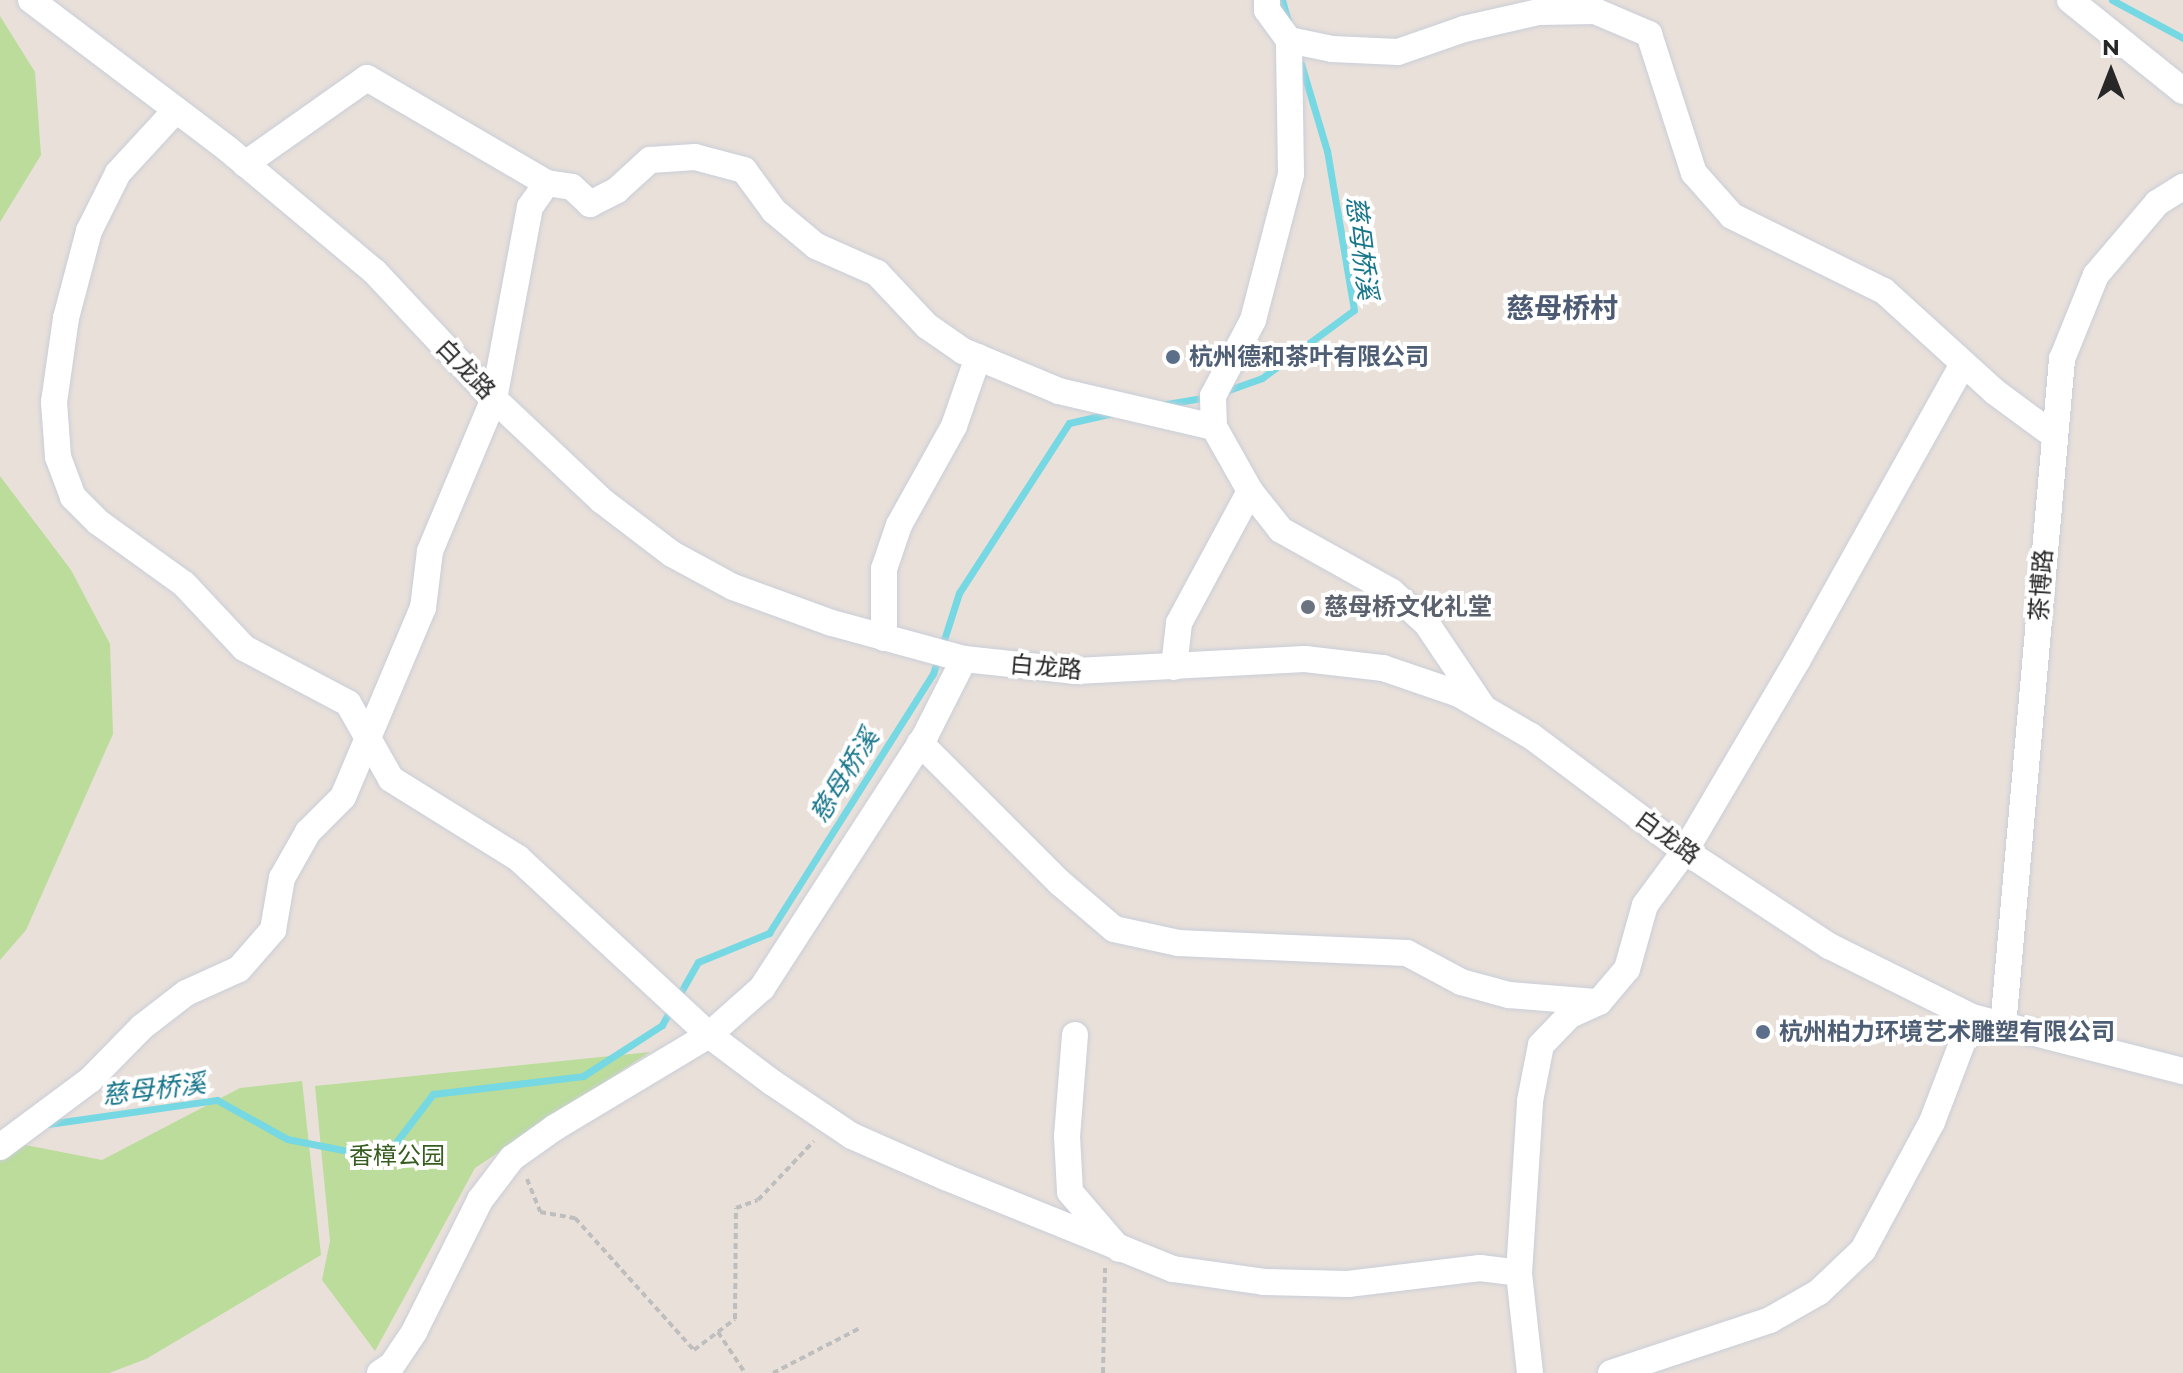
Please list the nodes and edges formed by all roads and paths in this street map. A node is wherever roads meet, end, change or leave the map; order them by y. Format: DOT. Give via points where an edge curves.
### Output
graph roads {
  1 [pos="31,0"];
  2 [pos="1267,0"];
  3 [pos="2070,0"];
  4 [pos="1289,40"];
  5 [pos="2183,91"];
  6 [pos="176,110"];
  7 [pos="245,164"];
  8 [pos="547,183"];
  9 [pos="2183,187"];
  10 [pos="978,357"];
  11 [pos="1963,364"];
  12 [pos="494,399"];
  13 [pos="1214,427"];
  14 [pos="2052,434"];
  15 [pos="1250,491"];
  16 [pos="884,638"];
  17 [pos="964,659"];
  18 [pos="1174,667"];
  19 [pos="1484,709"];
  20 [pos="367,737"];
  21 [pos="920,743"];
  22 [pos="1685,851"];
  23 [pos="1599,1002"];
  24 [pos="1972,1017"];
  25 [pos="2003,1027"];
  26 [pos="709,1035"];
  27 [pos="1075,1035"];
  28 [pos="2183,1071"];
  29 [pos="832,1122"];
  30 [pos="0,1147"];
  31 [pos="518,1154"];
  32 [pos="1113,1248"];
  33 [pos="1519,1273"];
  34 [pos="860,1328"];
  35 [pos="718,1332"];
  36 [pos="390,1370"];
  37 [pos="745,1373"];
  38 [pos="773,1373"];
  39 [pos="1103,1373"];
  40 [pos="1530,1373"];
  41 [pos="1611,1373"];
  1 -- 6 [label="street, 白龙路"];
  2 -- 4 [label="street" via="1267,10"];
  3 -- 5 [label="street"];
  4 -- 11 [label="street" via="1332,49 1398,52 1539,12 1595,11 1649,34 1694,173 1732,216 1884,291"];
  4 -- 13 [label="street" via="1291,174 1266,254 1253,320 1213,396"];
  6 -- 7 [label="street, 白龙路"];
  6 -- 20 [label="street" via="118,173 89,231 66,318 54,402 58,457 73,497 98,522 184,584 244,648 348,703"];
  7 -- 8 [label="street" via="367,78"];
  7 -- 12 [label="street, 白龙路" via="375,272"];
  8 -- 10 [label="street" via="572,187 590,204 617,190 650,160 695,157 744,170 774,211 816,246 877,273 927,326"];
  8 -- 12 [label="street" via="530,207"];
  9 -- 14 [label="street, 茶博路" via="2157,203 2096,275 2062,359"];
  10 -- 13 [label="street" via="1059,391"];
  10 -- 16 [label="street" via="954,426 899,525 884,569"];
  11 -- 14 [label="street"];
  11 -- 22 [label="street"];
  12 -- 16 [label="street, 白龙路" via="601,500 672,554 733,587"];
  12 -- 20 [label="street" via="430,551 423,608"];
  13 -- 15 [label="street"];
  14 -- 25 [label="street, 茶博路"];
  15 -- 18 [label="street" via="1179,623"];
  15 -- 19 [label="street" via="1281,530 1392,592 1427,624"];
  16 -- 17 [label="street, 白龙路"];
  17 -- 18 [label="street, 白龙路" via="1076,671"];
  17 -- 21 [label="street"];
  18 -- 19 [label="street, 白龙路" via="1305,659 1383,668 1459,694"];
  19 -- 22 [label="street, 白龙路" via="1531,736"];
  20 -- 26 [label="street" via="383,772 409,794 437,804 518,858"];
  20 -- 30 [label="street" via="343,797 308,832 282,878 273,930 239,969 186,993 142,1027 90,1080"];
  21 -- 23 [label="street" via="1059,882 1114,929 1178,943 1407,953 1461,982 1509,995"];
  21 -- 26 [label="street" via="762,988"];
  22 -- 23 [label="street" via="1645,905 1627,969"];
  22 -- 24 [label="street, 白龙路" via="1829,946"];
  23 -- 33 [label="street" via="1570,1015 1541,1045 1530,1101"];
  24 -- 25 [label="street, 白龙路"];
  24 -- 41 [label="street" via="1932,1122 1863,1250 1819,1292 1770,1320"];
  25 -- 28 [label="street, 白龙路"];
  26 -- 29 [label="street"];
  26 -- 31 [label="street"];
  27 -- 32 [label="street" via="1067,1136 1070,1192"];
  29 -- 32 [label="street" via="852,1136"];
  29 -- 35 [label="path" via="758,1200 736,1208 735,1319"];
  31 -- 35 [label="path" via="540,1212 575,1218 694,1350"];
  31 -- 36 [label="street" via="480,1200 442,1283"];
  32 -- 33 [label="street" via="1173,1269 1264,1282 1348,1284 1480,1268"];
  32 -- 39 [label="path"];
  33 -- 40 [label="street"];
  34 -- 38 [label="path"];
  35 -- 37 [label="path"];
}
